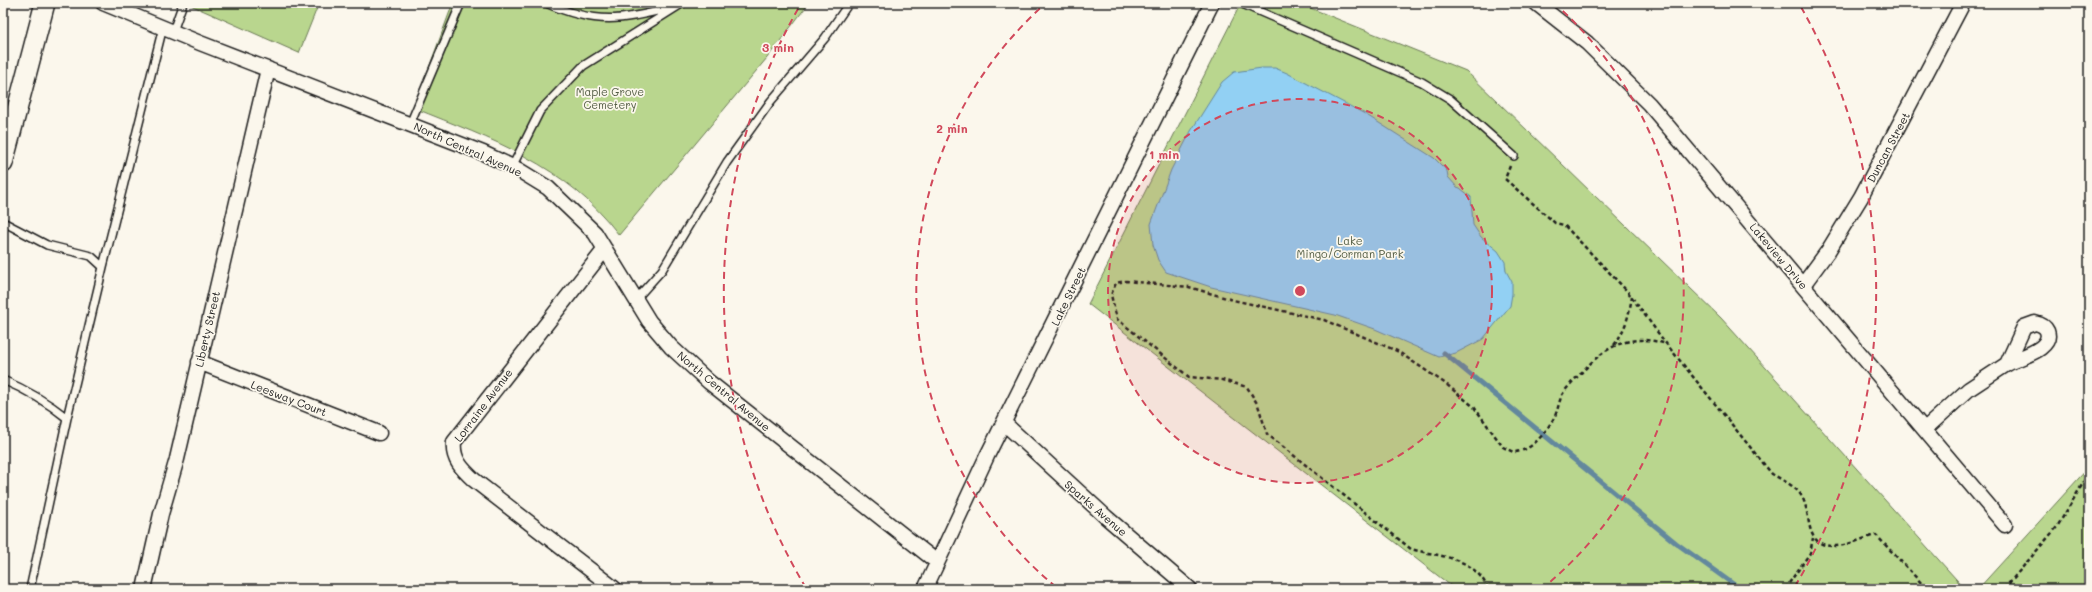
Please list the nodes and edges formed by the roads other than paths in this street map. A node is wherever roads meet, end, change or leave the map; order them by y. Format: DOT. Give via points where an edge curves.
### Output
graph roads {
  1 [pos="45,3"];
  2 [pos="103,3"];
  3 [pos="183,3"];
  4 [pos="461,3"];
  5 [pos="546,3"];
  6 [pos="849,3"];
  7 [pos="1212,3"];
  8 [pos="1240,3"];
  9 [pos="1963,3"];
  10 [pos="682,4"];
  11 [pos="1544,6"];
  12 [pos="168,29"];
  13 [pos="268,69"];
  14 [pos="410,124"];
  15 [pos="1514,156"];
  16 [pos="3,163"];
  17 [pos="512,167"];
  18 [pos="3,222"];
  19 [pos="605,249"];
  20 [pos="103,267"];
  21 [pos="1803,285"];
  22 [pos="636,299"];
  23 [pos="200,362"];
  24 [pos="2007,364"];
  25 [pos="3,380"];
  26 [pos="66,418"];
  27 [pos="1004,423"];
  28 [pos="1925,429"];
  29 [pos="379,433"];
  30 [pos="2005,525"];
  31 [pos="937,562"];
  32 [pos="1187,588"];
  33 [pos="30,589"];
  34 [pos="144,589"];
  35 [pos="615,589"];
  36 [pos="925,589"];
  1 -- 16 [label="main road"];
  2 -- 12 [label="street, North Central Avenue"];
  3 -- 12 [label="lane"];
  4 -- 14 [label="lane"];
  5 -- 10 [label="lane" via="569,13 604,20 638,17"];
  6 -- 22 [label="lane" via="826,38 771,101 726,162 662,270"];
  7 -- 27 [label="street, Lake Street"];
  8 -- 15 [label="lane" via="1422,82 1450,99"];
  9 -- 21 [label="street, Duncan Street" via="1864,191 1828,251"];
  10 -- 17 [label="lane" via="583,66 540,112"];
  11 -- 21 [label="street, Lakeview Drive" via="1587,43 1649,104"];
  12 -- 13 [label="street, North Central Avenue"];
  12 -- 20 [label="lane"];
  13 -- 14 [label="street, North Central Avenue"];
  13 -- 23 [label="street, Liberty Street"];
  14 -- 17 [label="street, North Central Avenue"];
  17 -- 19 [label="street, North Central Avenue" via="548,188 594,233"];
  18 -- 20 [label="lane" via="47,245 91,256"];
  19 -- 22 [label="street, North Central Avenue"];
  19 -- 35 [label="street, Lorraine Avenue" via="454,442 454,448 458,462 474,480"];
  20 -- 26 [label="lane"];
  21 -- 28 [label="street, Lakeview Drive"];
  22 -- 31 [label="street, North Central Avenue" via="660,334 709,382"];
  23 -- 29 [label="street, Leesway Court"];
  23 -- 34 [label="street, Liberty Street"];
  24 -- 28 [label="street" via="1969,390"];
  25 -- 26 [label="lane" via="51,405"];
  26 -- 33 [label="lane"];
  27 -- 31 [label="street, Lake Street"];
  27 -- 32 [label="street, Sparks Avenue"];
  28 -- 30 [label="street, Lakeview Drive"];
  31 -- 36 [label="street, Lake Street"];
}
